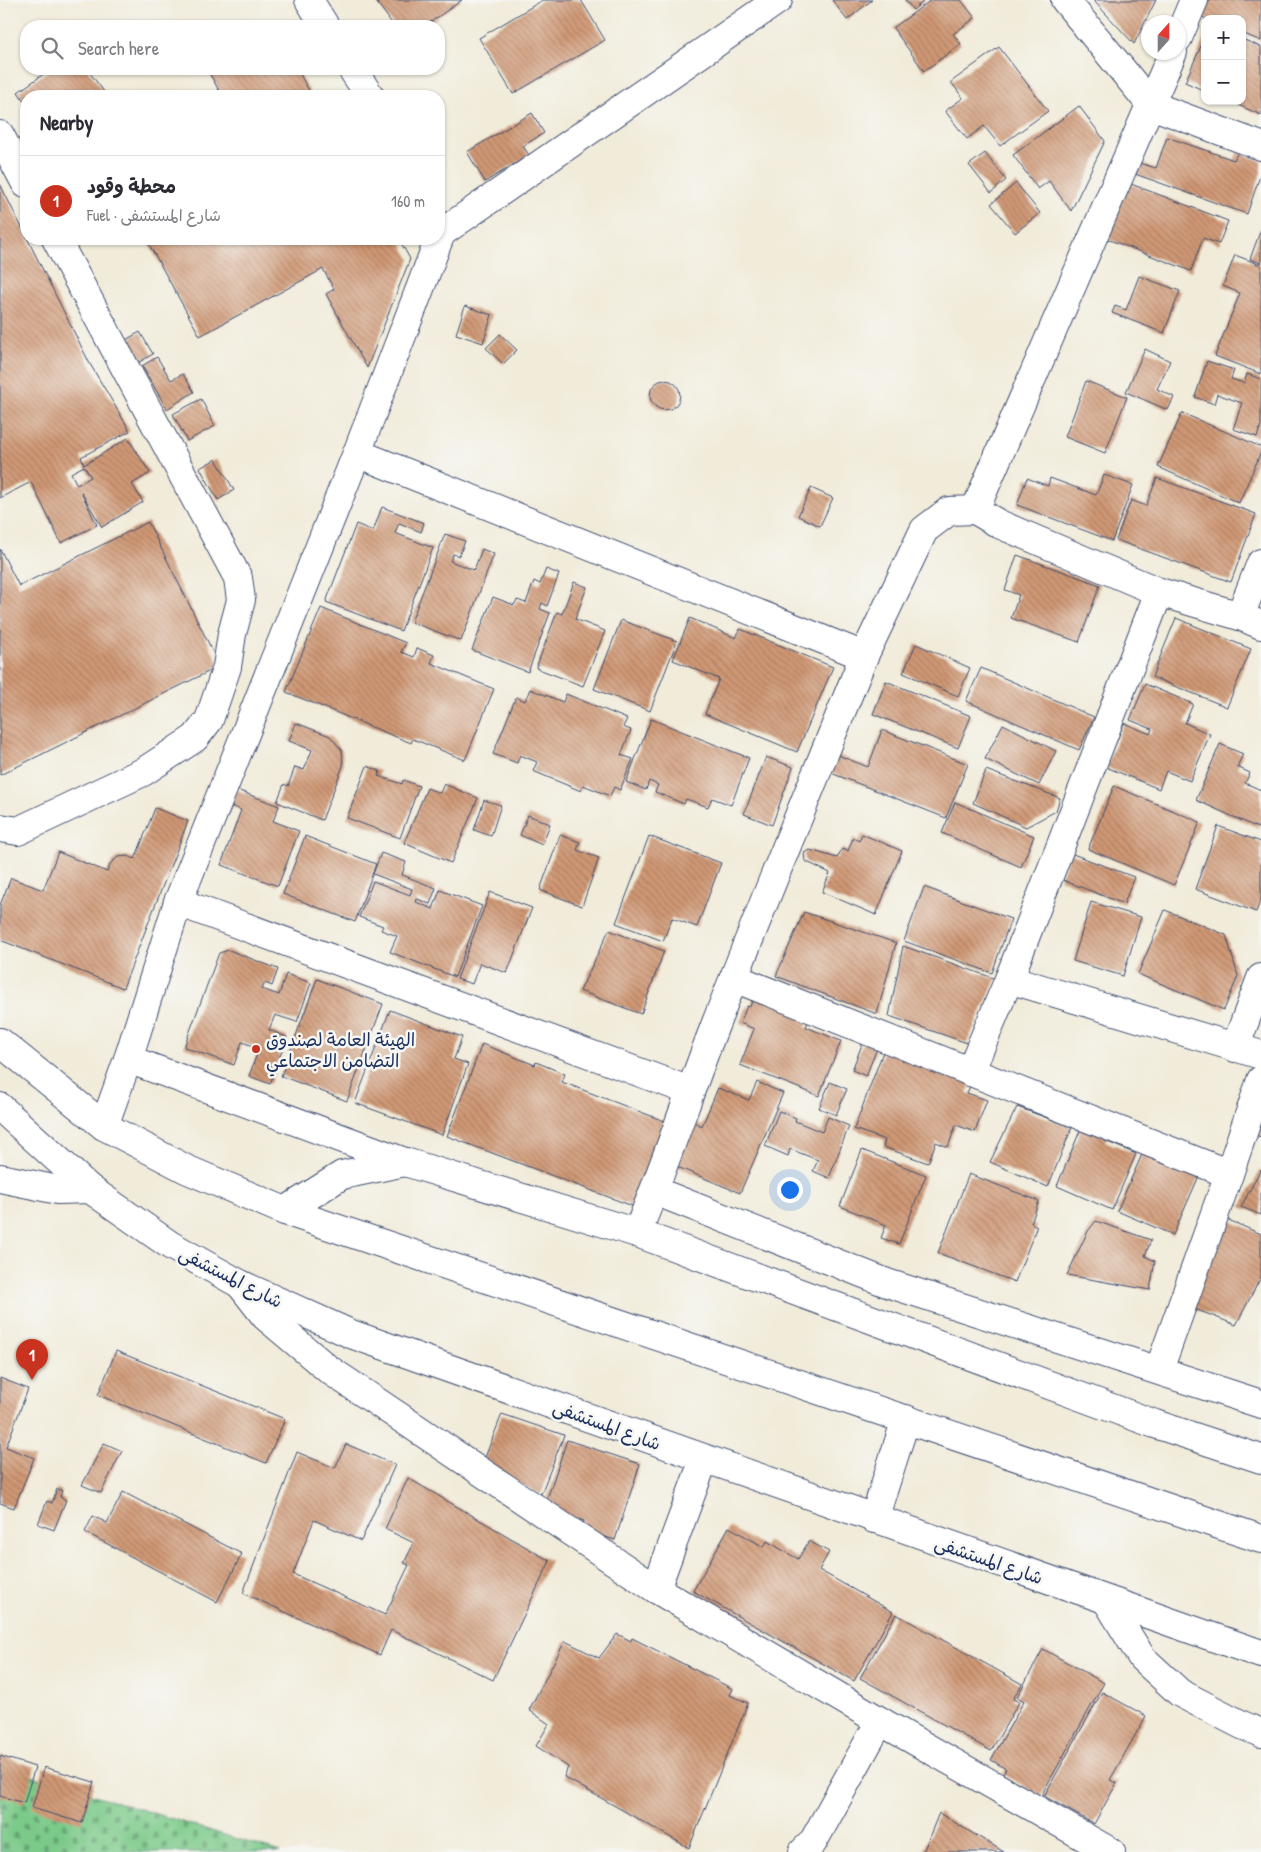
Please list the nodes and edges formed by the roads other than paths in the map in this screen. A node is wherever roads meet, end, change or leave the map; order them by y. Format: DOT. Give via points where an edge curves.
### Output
graph roads {
  1 [pos="309,0"];
  2 [pos="778,0"];
  3 [pos="1065,0"];
  4 [pos="1194,0"];
  5 [pos="1186,19"];
  6 [pos="321,20"];
  7 [pos="1170,60"];
  8 [pos="356,75"];
  9 [pos="366,90"];
  10 [pos="1151,105"];
  11 [pos="0,135"];
  12 [pos="1261,146"];
  13 [pos="20,173"];
  14 [pos="445,226"];
  15 [pos="59,245"];
  16 [pos="433,245"];
  17 [pos="357,453"];
  18 [pos="975,510"];
  19 [pos="1261,563"];
  20 [pos="1159,592"];
  21 [pos="1250,620"];
  22 [pos="864,656"];
  23 [pos="0,828"];
  24 [pos="178,902"];
  25 [pos="734,978"];
  26 [pos="1261,978"];
  27 [pos="1009,979"];
  28 [pos="0,1042"];
  29 [pos="1235,1048"];
  30 [pos="1261,1055"];
  31 [pos="128,1059"];
  32 [pos="970,1072"];
  33 [pos="1261,1080"];
  34 [pos="690,1091"];
  35 [pos="0,1107"];
  36 [pos="104,1126"];
  37 [pos="405,1162"];
  38 [pos="1228,1174"];
  39 [pos="0,1178"];
  40 [pos="90,1189"];
  41 [pos="655,1191"];
  42 [pos="285,1211"];
  43 [pos="637,1233"];
  44 [pos="240,1284"];
  45 [pos="1159,1370"];
  46 [pos="1261,1404"];
  47 [pos="906,1419"];
  48 [pos="704,1459"];
  49 [pos="1261,1459"];
  50 [pos="874,1519"];
  51 [pos="1261,1539"];
  52 [pos="656,1590"];
  53 [pos="1107,1601"];
  54 [pos="1261,1654"];
  55 [pos="880,1721"];
  56 [pos="1261,1732"];
  57 [pos="803,1852"];
  58 [pos="1111,1852"];
  1 -- 6 [label="street"];
  2 -- 14 [label="street"];
  3 -- 10 [label="street"];
  4 -- 5 [label="street"];
  7 -- 10 [label="street"];
  8 -- 9 [label="street"];
  10 -- 12 [label="street"];
  10 -- 18 [label="street"];
  11 -- 13 [label="street"];
  15 -- 23 [label="street" via="238,578 240,600 224,676 209,720 195,738 143,772 18,831"];
  16 -- 17 [label="street"];
  17 -- 22 [label="street"];
  17 -- 24 [label="street"];
  18 -- 20 [label="street" via="999,524"];
  18 -- 22 [label="street" via="949,510 924,530"];
  19 -- 21 [label="street"];
  20 -- 21 [label="street"];
  20 -- 27 [label="street"];
  22 -- 25 [label="street"];
  24 -- 31 [label="street"];
  24 -- 34 [label="street"];
  25 -- 32 [label="street"];
  25 -- 34 [label="street"];
  26 -- 29 [label="street"];
  27 -- 29 [label="street"];
  27 -- 32 [label="street"];
  28 -- 36 [label="street"];
  29 -- 30 [label="street"];
  31 -- 36 [label="street"];
  31 -- 37 [label="street"];
  32 -- 38 [label="street"];
  33 -- 38 [label="street"];
  34 -- 41 [label="street"];
  35 -- 40 [label="street, شارع المستشفى"];
  36 -- 42 [label="street" via="186,1169"];
  37 -- 42 [label="street" via="342,1176"];
  37 -- 43 [label="street"];
  38 -- 45 [label="street"];
  39 -- 40 [label="street" via="58,1190"];
  40 -- 44 [label="street, شارع المستشفى" via="170,1245"];
  41 -- 43 [label="street"];
  41 -- 45 [label="street" via="887,1283"];
  42 -- 47 [label="street"];
  43 -- 49 [label="street" via="1155,1424"];
  44 -- 48 [label="street, شارع المستشفى" via="351,1334"];
  44 -- 52 [label="street" via="264,1316 328,1369"];
  45 -- 46 [label="street"];
  47 -- 50 [label="street"];
  47 -- 51 [label="street"];
  48 -- 50 [label="street, شارع المستشفى"];
  48 -- 52 [label="street"];
  50 -- 53 [label="street, شارع المستشفى"];
  52 -- 55 [label="street"];
  53 -- 54 [label="street, شارع المستشفى"];
  53 -- 56 [label="street" via="1142,1658 1180,1693"];
  55 -- 57 [label="street" via="813,1842"];
  55 -- 58 [label="street"];
}
